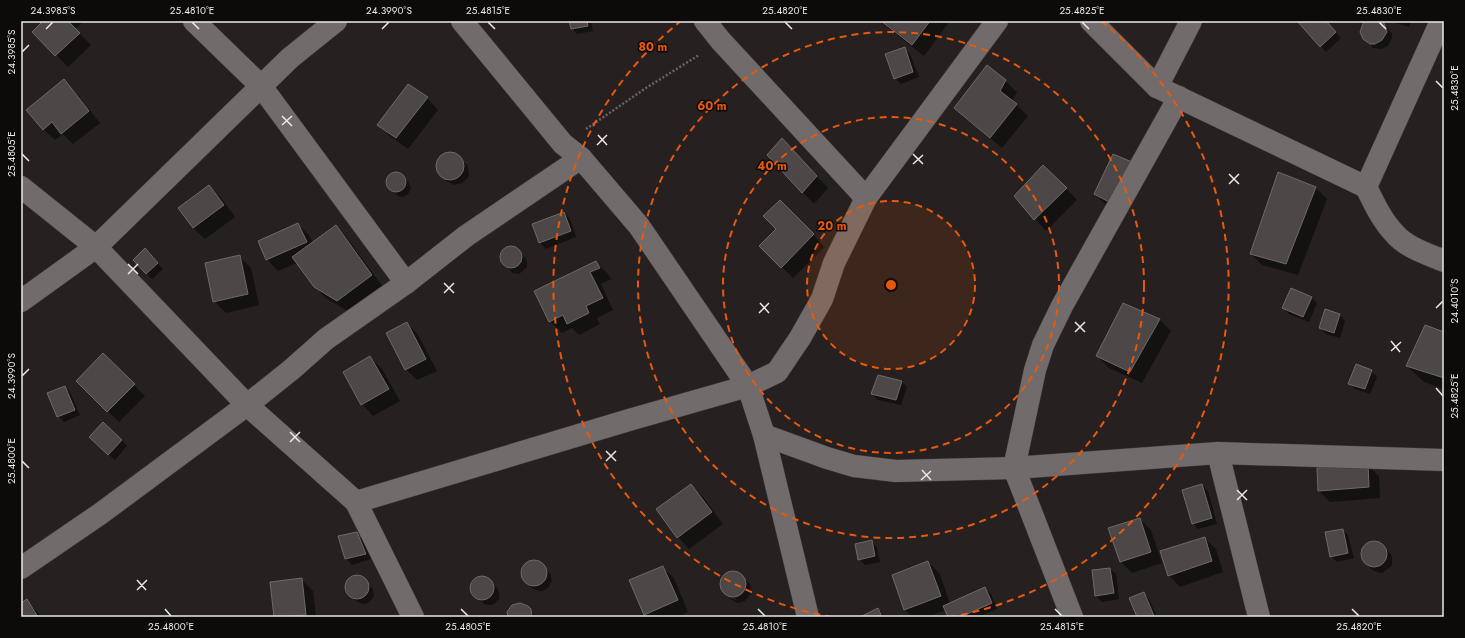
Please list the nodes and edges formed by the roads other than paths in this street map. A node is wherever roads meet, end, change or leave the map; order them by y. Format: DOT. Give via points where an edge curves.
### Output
graph roads {
  1 [pos="194,21"];
  2 [pos="336,21"];
  3 [pos="462,21"];
  4 [pos="705,21"];
  5 [pos="997,21"];
  6 [pos="1091,21"];
  7 [pos="1191,21"];
  8 [pos="1441,21"];
  9 [pos="261,86"];
  10 [pos="1156,87"];
  11 [pos="1179,97"];
  12 [pos="581,158"];
  13 [pos="21,187"];
  14 [pos="1366,187"];
  15 [pos="866,198"];
  16 [pos="96,247"];
  17 [pos="1444,261"];
  18 [pos="406,283"];
  19 [pos="21,302"];
  20 [pos="748,386"];
  21 [pos="247,405"];
  22 [pos="764,435"];
  23 [pos="1218,453"];
  24 [pos="1444,460"];
  25 [pos="1014,468"];
  26 [pos="356,502"];
  27 [pos="21,568"];
  28 [pos="413,617"];
  29 [pos="808,617"];
  30 [pos="1072,617"];
  31 [pos="1259,617"];
  1 -- 9 [label="street"];
  2 -- 9 [label="street" via="290,58"];
  3 -- 12 [label="street" via="563,144"];
  4 -- 15 [label="street"];
  5 -- 15 [label="street"];
  6 -- 10 [label="street"];
  7 -- 10 [label="street"];
  8 -- 14 [label="street"];
  9 -- 16 [label="street"];
  9 -- 18 [label="street"];
  10 -- 11 [label="street"];
  11 -- 14 [label="street"];
  11 -- 25 [label="street" via="1043,345 1034,370"];
  12 -- 18 [label="street" via="466,236"];
  12 -- 20 [label="street" via="639,226"];
  13 -- 16 [label="street"];
  14 -- 17 [label="street" via="1384,220 1396,235 1416,249"];
  15 -- 20 [label="street" via="834,263 822,299 800,338 776,372"];
  16 -- 19 [label="street"];
  16 -- 21 [label="street"];
  18 -- 21 [label="street" via="326,338"];
  20 -- 22 [label="street"];
  20 -- 26 [label="street"];
  21 -- 26 [label="street"];
  21 -- 27 [label="street" via="100,514"];
  22 -- 25 [label="street" via="827,458 861,467 896,471"];
  22 -- 29 [label="street"];
  23 -- 24 [label="street"];
  23 -- 25 [label="street"];
  23 -- 31 [label="street"];
  25 -- 30 [label="street"];
  26 -- 28 [label="street"];
}
